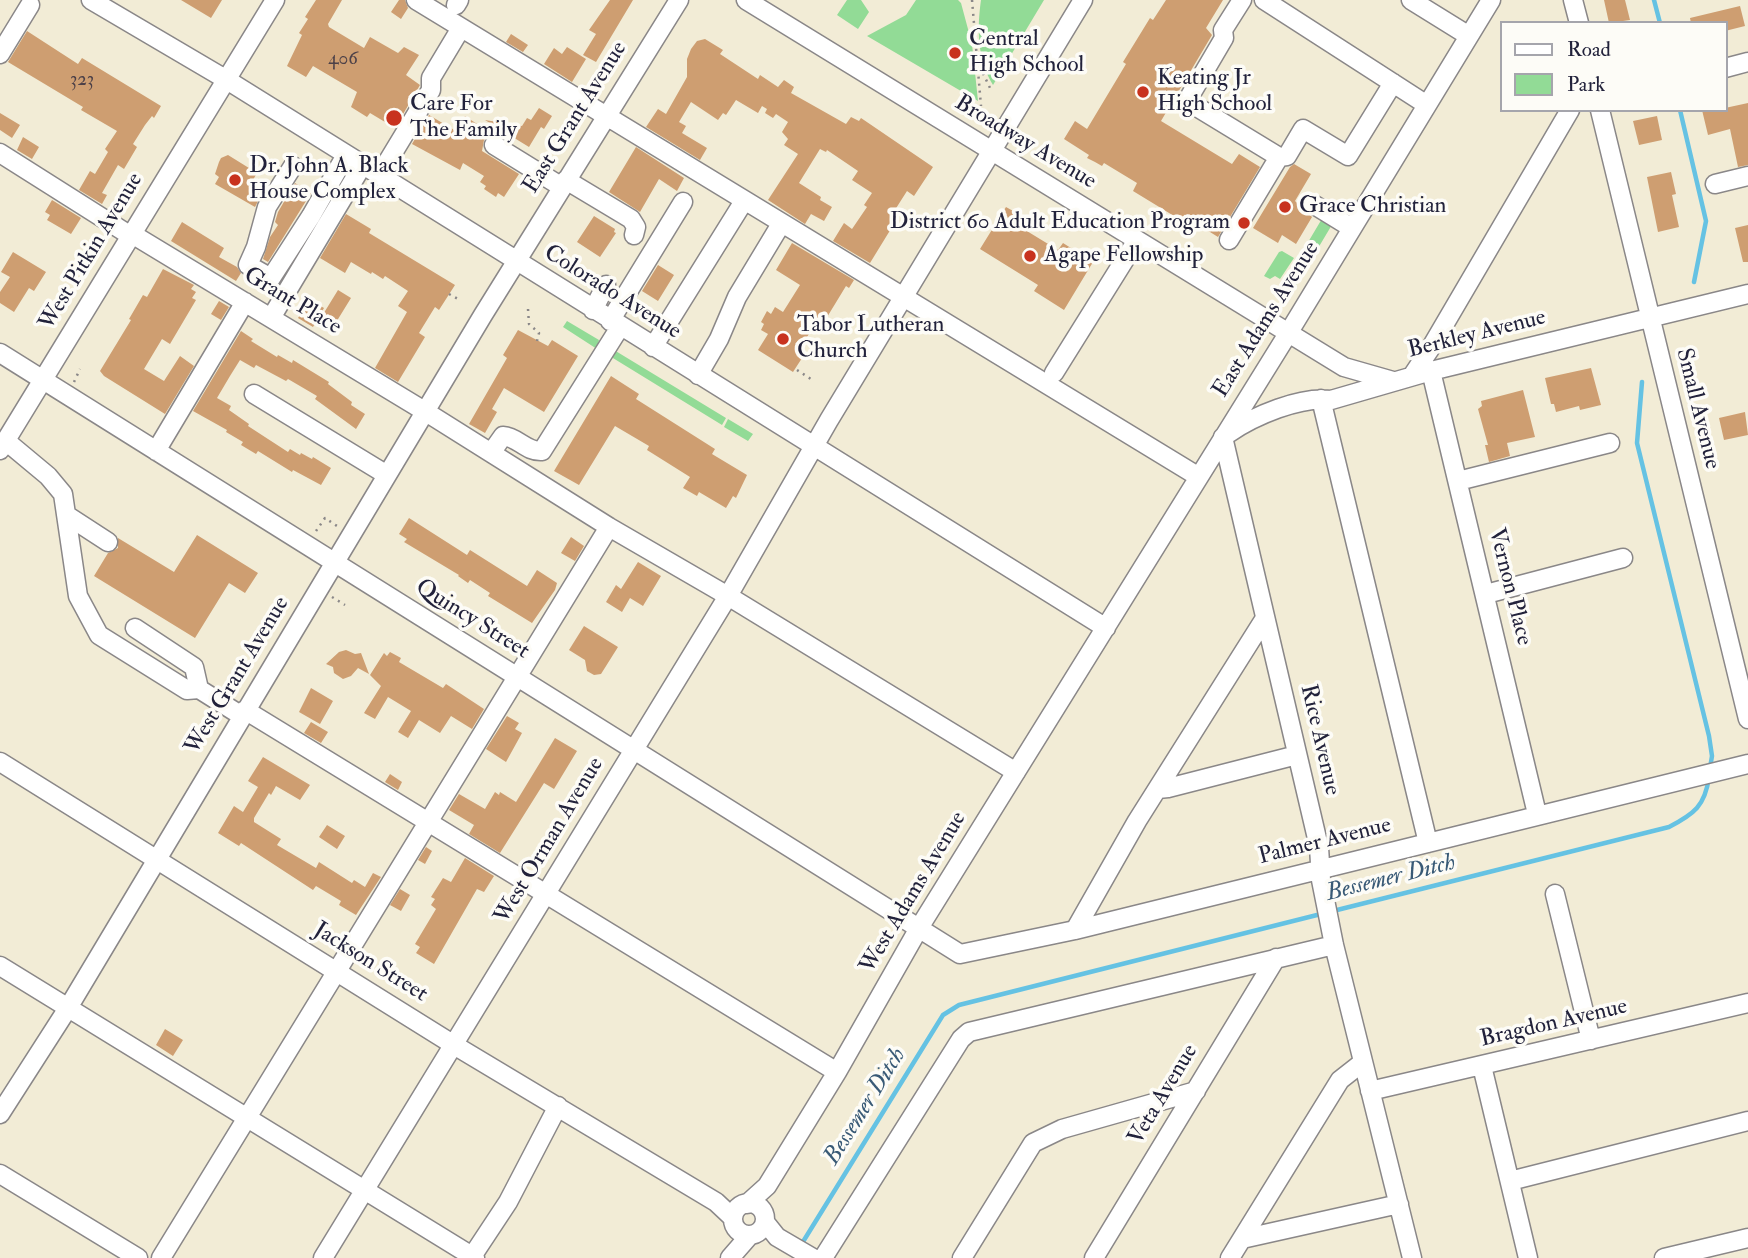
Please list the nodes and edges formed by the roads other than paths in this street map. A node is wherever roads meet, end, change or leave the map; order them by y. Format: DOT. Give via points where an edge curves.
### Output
graph roads {
  1 [pos="91,0"];
  2 [pos="275,0"];
  3 [pos="416,0"];
  4 [pos="679,0"];
  5 [pos="746,0"];
  6 [pos="1083,0"];
  7 [pos="1242,0"];
  8 [pos="1264,0"];
  9 [pos="1411,0"];
  10 [pos="1491,0"];
  11 [pos="1573,0"];
  12 [pos="30,5"];
  13 [pos="1578,21"];
  14 [pos="461,28"];
  15 [pos="1469,36"];
  16 [pos="0,54"];
  17 [pos="1748,62"];
  18 [pos="1727,67"];
  19 [pos="226,80"];
  20 [pos="1393,83"];
  21 [pos="1427,105"];
  22 [pos="1569,112"];
  23 [pos="1600,112"];
  24 [pos="606,116"];
  25 [pos="494,145"];
  26 [pos="0,153"];
  27 [pos="992,153"];
  28 [pos="346,155"];
  29 [pos="1279,157"];
  30 [pos="293,166"];
  31 [pos="362,166"];
  32 [pos="379,176"];
  33 [pos="1748,177"];
  34 [pos="564,183"];
  35 [pos="1715,184"];
  36 [pos="744,201"];
  37 [pos="683,202"];
  38 [pos="1313,204"];
  39 [pos="780,224"];
  40 [pos="1352,228"];
  41 [pos="635,234"];
  42 [pos="132,235"];
  43 [pos="1137,240"];
  44 [pos="1229,240"];
  45 [pos="516,262"];
  46 [pos="606,285"];
  47 [pos="1748,295"];
  48 [pos="903,299"];
  49 [pos="245,302"];
  50 [pos="593,310"];
  51 [pos="271,318"];
  52 [pos="1650,318"];
  53 [pos="615,324"];
  54 [pos="1289,332"];
  55 [pos="653,347"];
  56 [pos="0,353"];
  57 [pos="1431,371"];
  58 [pos="1054,373"];
  59 [pos="698,375"];
  60 [pos="1412,376"];
  61 [pos="43,380"];
  62 [pos="1393,381"];
  63 [pos="254,394"];
  64 [pos="1321,399"];
  65 [pos="426,412"];
  66 [pos="1223,437"];
  67 [pos="1611,443"];
  68 [pos="3,446"];
  69 [pos="813,446"];
  70 [pos="156,451"];
  71 [pos="491,453"];
  72 [pos="387,475"];
  73 [pos="1199,477"];
  74 [pos="1458,481"];
  75 [pos="68,516"];
  76 [pos="609,527"];
  77 [pos="108,542"];
  78 [pos="1623,558"];
  79 [pos="336,564"];
  80 [pos="1486,594"];
  81 [pos="728,596"];
  82 [pos="1265,618"];
  83 [pos="135,628"];
  84 [pos="1106,628"];
  85 [pos="517,677"];
  86 [pos="199,689"];
  87 [pos="244,713"];
  88 [pos="1748,719"];
  89 [pos="634,750"];
  90 [pos="1297,755"];
  91 [pos="0,762"];
  92 [pos="1748,764"];
  93 [pos="1016,772"];
  94 [pos="1158,789"];
  95 [pos="1537,814"];
  96 [pos="429,822"];
  97 [pos="1428,843"];
  98 [pos="157,860"];
  99 [pos="1321,867"];
  100 [pos="546,894"];
  101 [pos="1555,894"];
  102 [pos="919,929"];
  103 [pos="1075,930"];
  104 [pos="1334,945"];
  105 [pos="1276,958"];
  106 [pos="0,966"];
  107 [pos="338,972"];
  108 [pos="1748,1003"];
  109 [pos="68,1008"];
  110 [pos="1591,1040"];
  111 [pos="454,1045"];
  112 [pos="1363,1062"];
  113 [pos="1482,1066"];
  114 [pos="837,1072"];
  115 [pos="1195,1091"];
  116 [pos="1370,1091"];
  117 [pos="558,1106"];
  118 [pos="0,1114"];
  119 [pos="246,1117"];
  120 [pos="1748,1121"];
  121 [pos="0,1174"];
  122 [pos="1510,1181"];
  123 [pos="364,1190"];
  124 [pos="1399,1204"];
  125 [pos="749,1220"];
  126 [pos="1748,1238"];
  127 [pos="1242,1240"];
  128 [pos="731,1256"];
  129 [pos="472,1257"];
  130 [pos="815,1257"];
  131 [pos="138,1258"];
  132 [pos="161,1258"];
  133 [pos="323,1258"];
  134 [pos="962,1258"];
  135 [pos="1094,1258"];
  136 [pos="1230,1258"];
  137 [pos="1412,1258"];
  138 [pos="1528,1258"];
  139 [pos="1664,1258"];
  1 -- 19 [label="street, Colorado Avenue"];
  2 -- 19 [label="street, West Pitkin Avenue"];
  3 -- 14 [label="street"];
  4 -- 24 [label="street, East Grant Avenue"];
  5 -- 27 [label="street, Broadway Avenue"];
  6 -- 27 [label="street, West Orman Avenue"];
  7 -- 29 [label="street" via="1187,102"];
  8 -- 20 [label="street"];
  9 -- 15 [label="street"];
  10 -- 15 [label="street, East Adams Avenue"];
  11 -- 13 [label="street"];
  12 -- 16 [label="street"];
  14 -- 24 [label="street"];
  14 -- 32 [label="street" via="431,78 431,90"];
  15 -- 21 [label="street, East Adams Avenue"];
  17 -- 18 [label="street"];
  19 -- 28 [label="street, Colorado Avenue"];
  19 -- 42 [label="street, West Pitkin Avenue"];
  20 -- 21 [label="street"];
  20 -- 29 [label="street" via="1348,156 1303,129 1287,156"];
  21 -- 40 [label="street, East Adams Avenue"];
  22 -- 60 [label="street"];
  23 -- 52 [label="street, Small Avenue"];
  24 -- 34 [label="street, East Grant Avenue"];
  24 -- 36 [label="street"];
  25 -- 34 [label="street"];
  26 -- 42 [label="street, Grant Place"];
  27 -- 43 [label="street, Broadway Avenue"];
  27 -- 48 [label="street, West Orman Avenue"];
  28 -- 30 [label="street" via="271,278 248,265 264,214"];
  28 -- 31 [label="street, Colorado Avenue"];
  29 -- 44 [label="street"];
  31 -- 32 [label="street, Colorado Avenue"];
  31 -- 51 [label="street"];
  32 -- 45 [label="street, Colorado Avenue"];
  33 -- 35 [label="street"];
  34 -- 41 [label="street" via="631,219"];
  34 -- 45 [label="street, East Grant Avenue"];
  36 -- 39 [label="street"];
  36 -- 55 [label="street"];
  37 -- 53 [label="street"];
  38 -- 40 [label="street"];
  39 -- 48 [label="street"];
  39 -- 59 [label="street"];
  40 -- 54 [label="street, East Adams Avenue"];
  42 -- 49 [label="street, Grant Place"];
  42 -- 61 [label="street, West Pitkin Avenue"];
  43 -- 54 [label="street, Broadway Avenue"];
  43 -- 58 [label="street"];
  45 -- 50 [label="street, Colorado Avenue"];
  45 -- 65 [label="street, West Grant Avenue"];
  46 -- 50 [label="street"];
  47 -- 52 [label="street, Berkley Avenue"];
  48 -- 69 [label="street, West Orman Avenue"];
  48 -- 73 [label="street"];
  49 -- 51 [label="street, Grant Place"];
  49 -- 70 [label="street"];
  50 -- 53 [label="street, Colorado Avenue"];
  51 -- 65 [label="street, Grant Place"];
  52 -- 57 [label="street, Berkley Avenue"];
  52 -- 88 [label="street, Small Avenue"];
  53 -- 55 [label="street, Colorado Avenue"];
  53 -- 71 [label="street" via="542,451 533,452 503,436"];
  54 -- 62 [label="street, Broadway Avenue" via="1344,367"];
  54 -- 66 [label="street, East Adams Avenue"];
  55 -- 59 [label="street, Colorado Avenue"];
  56 -- 61 [label="street, Quincy Street"];
  57 -- 60 [label="street, Berkley Avenue"];
  57 -- 74 [label="street, Vernon Place"];
  59 -- 69 [label="street, Colorado Avenue"];
  60 -- 62 [label="street, Berkley Avenue"];
  61 -- 68 [label="street, West Pitkin Avenue"];
  61 -- 70 [label="street, Quincy Street"];
  62 -- 64 [label="street, Berkley Avenue"];
  63 -- 72 [label="street"];
  64 -- 66 [label="street, Berkley Avenue" via="1257,415"];
  64 -- 97 [label="street"];
  65 -- 71 [label="street, Grant Place"];
  65 -- 72 [label="street, West Grant Avenue"];
  66 -- 73 [label="street, East Adams Avenue"];
  66 -- 82 [label="street, Rice Avenue"];
  67 -- 74 [label="street"];
  68 -- 75 [label="street" via="52,480 63,495"];
  69 -- 81 [label="street, West Orman Avenue"];
  69 -- 84 [label="street, Colorado Avenue"];
  70 -- 79 [label="street, Quincy Street"];
  71 -- 76 [label="street, Grant Place"];
  72 -- 79 [label="street, West Grant Avenue"];
  73 -- 84 [label="street, East Adams Avenue"];
  74 -- 80 [label="street, Vernon Place"];
  75 -- 77 [label="street"];
  75 -- 86 [label="street" via="78,596 99,635 187,690"];
  76 -- 81 [label="street, Grant Place"];
  76 -- 85 [label="street"];
  78 -- 80 [label="street"];
  79 -- 85 [label="street, Quincy Street"];
  79 -- 87 [label="street, West Grant Avenue"];
  80 -- 95 [label="street, Vernon Place"];
  81 -- 89 [label="street, West Orman Avenue"];
  81 -- 93 [label="street, Grant Place"];
  82 -- 90 [label="street, Rice Avenue"];
  82 -- 94 [label="street"];
  83 -- 86 [label="street" via="194,667"];
  84 -- 93 [label="street, West Adams Avenue"];
  85 -- 89 [label="street, Quincy Street"];
  85 -- 96 [label="street"];
  86 -- 87 [label="street"];
  87 -- 96 [label="street"];
  87 -- 98 [label="street, West Grant Avenue"];
  89 -- 100 [label="street, West Orman Avenue"];
  89 -- 102 [label="street, Quincy Street"];
  90 -- 94 [label="street"];
  90 -- 99 [label="street, Rice Avenue"];
  91 -- 98 [label="street, Jackson Street"];
  92 -- 95 [label="street, Palmer Avenue"];
  93 -- 102 [label="street, West Adams Avenue"];
  94 -- 103 [label="street"];
  95 -- 97 [label="street, Palmer Avenue"];
  96 -- 100 [label="street"];
  96 -- 107 [label="street"];
  97 -- 99 [label="street, Palmer Avenue"];
  98 -- 107 [label="street, Jackson Street"];
  98 -- 109 [label="street, West Grant Avenue"];
  99 -- 103 [label="street, Palmer Avenue"];
  99 -- 104 [label="street, Rice Avenue"];
  100 -- 111 [label="street, West Orman Avenue"];
  100 -- 114 [label="street"];
  101 -- 110 [label="street"];
  102 -- 103 [label="street, Palmer Avenue" via="960,954"];
  102 -- 114 [label="street, West Adams Avenue"];
  104 -- 105 [label="street"];
  104 -- 112 [label="street, Rice Avenue"];
  105 -- 115 [label="street, Veta Avenue"];
  105 -- 130 [label="street" via="969,1032"];
  106 -- 109 [label="street"];
  107 -- 111 [label="street, Jackson Street"];
  107 -- 119 [label="street"];
  108 -- 110 [label="street, Bragdon Avenue"];
  109 -- 118 [label="street, West Grant Avenue"];
  109 -- 119 [label="street"];
  110 -- 113 [label="street, Bragdon Avenue"];
  111 -- 117 [label="street, Jackson Street"];
  111 -- 123 [label="street, West Orman Avenue"];
  112 -- 116 [label="street, Rice Avenue"];
  112 -- 127 [label="street" via="1340,1080"];
  113 -- 116 [label="street, Bragdon Avenue"];
  113 -- 122 [label="street"];
  114 -- 125 [label="street, West Adams Avenue"];
  115 -- 134 [label="street" via="1062,1129 1033,1143"];
  115 -- 135 [label="street, Veta Avenue"];
  116 -- 124 [label="street, Rice Avenue"];
  117 -- 125 [label="street, Jackson Street"];
  117 -- 129 [label="street" via="508,1202"];
  119 -- 123 [label="street"];
  119 -- 132 [label="street"];
  120 -- 122 [label="street"];
  121 -- 131 [label="street"];
  122 -- 138 [label="street"];
  123 -- 129 [label="street"];
  123 -- 133 [label="street, West Orman Avenue"];
  124 -- 127 [label="street"];
  124 -- 137 [label="street, Rice Avenue"];
  125 -- 128 [label="street, West Adams Avenue"];
  125 -- 130 [label="street, Jackson Street"];
  126 -- 139 [label="street"];
  127 -- 136 [label="street"];
}
